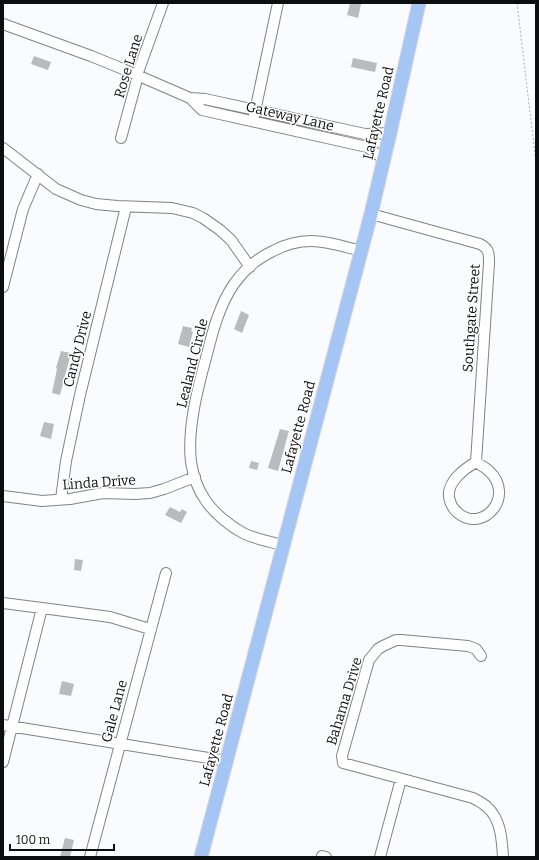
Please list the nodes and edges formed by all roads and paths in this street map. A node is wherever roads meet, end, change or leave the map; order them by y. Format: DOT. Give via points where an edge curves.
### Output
graph roads {
  1 [pos="163,3"];
  2 [pos="278,3"];
  3 [pos="419,3"];
  4 [pos="517,3"];
  5 [pos="3,24"];
  6 [pos="137,75"];
  7 [pos="190,98"];
  8 [pos="254,111"];
  9 [pos="253,122"];
  10 [pos="351,131"];
  11 [pos="390,133"];
  12 [pos="121,138"];
  13 [pos="348,143"];
  14 [pos="3,148"];
  15 [pos="384,159"];
  16 [pos="536,163"];
  17 [pos="38,174"];
  18 [pos="126,207"];
  19 [pos="371,214"];
  20 [pos="361,251"];
  21 [pos="250,266"];
  22 [pos="3,287"];
  23 [pos="476,462"];
  24 [pos="195,477"];
  25 [pos="3,496"];
  26 [pos="61,499"];
  27 [pos="283,545"];
  28 [pos="166,573"];
  29 [pos="3,603"];
  30 [pos="42,608"];
  31 [pos="150,629"];
  32 [pos="481,656"];
  33 [pos="8,725"];
  34 [pos="120,744"];
  35 [pos="227,761"];
  36 [pos="3,762"];
  37 [pos="401,779"];
  38 [pos="90,857"];
  39 [pos="201,857"];
  40 [pos="380,857"];
  41 [pos="503,857"];
  1 -- 6 [label="street, Rose Lane"];
  2 -- 8 [label="street"];
  3 -- 11 [label="main road, Lafayette Road"];
  4 -- 16 [label="path"];
  5 -- 6 [label="street, Gateway Lane"];
  6 -- 7 [label="street, Gateway Lane"];
  6 -- 12 [label="street, Rose Lane"];
  7 -- 8 [label="street, Gateway Lane" via="205,99"];
  7 -- 9 [label="street, Gateway Lane" via="202,110"];
  8 -- 9 [label="street"];
  8 -- 10 [label="street, Gateway Lane"];
  9 -- 13 [label="street, Gateway Lane"];
  10 -- 11 [label="street, Gateway Lane" via="369,135"];
  10 -- 13 [label="street"];
  11 -- 15 [label="main road, Lafayette Road"];
  13 -- 15 [label="street, Gateway Lane" via="367,147"];
  14 -- 17 [label="street"];
  15 -- 19 [label="main road, Lafayette Road"];
  17 -- 18 [label="street" via="56,189 81,200"];
  17 -- 22 [label="street" via="24,209"];
  18 -- 21 [label="street" via="172,208 193,213 220,230"];
  18 -- 26 [label="street, Candy Drive" via="80,395"];
  19 -- 20 [label="main road, Lafayette Road"];
  19 -- 23 [label="street, Southgate Street" via="480,244 490,254"];
  20 -- 21 [label="street, Lealand Circle" via="339,244 307,240 273,250"];
  20 -- 27 [label="main road, Lafayette Road"];
  21 -- 24 [label="street, Lealand Circle" via="226,298 213,332 199,384 190,444"];
  23 -- 23 [label="street" via="454,480 449,493 456,511 471,519 482,517 492,511 500,493 492,474"];
  24 -- 26 [label="street, Linda Drive" via="150,493 103,493"];
  24 -- 27 [label="street, Lealand Circle" via="206,501 222,519 242,532"];
  25 -- 26 [label="street, Linda Drive" via="42,501"];
  27 -- 35 [label="main road, Lafayette Road"];
  28 -- 31 [label="street, Gale Lane"];
  29 -- 30 [label="street"];
  30 -- 31 [label="street" via="110,617"];
  30 -- 33 [label="street"];
  31 -- 34 [label="street, Gale Lane"];
  32 -- 37 [label="street, Bahama Drive" via="468,646 396,640 378,649 368,660 342,756 343,763"];
  33 -- 34 [label="street"];
  33 -- 36 [label="street"];
  34 -- 35 [label="street"];
  34 -- 38 [label="street, Gale Lane"];
  35 -- 39 [label="main road, Lafayette Road"];
  37 -- 40 [label="street"];
  37 -- 41 [label="street, Bahama Drive" via="467,796 487,807 499,827"];
}
